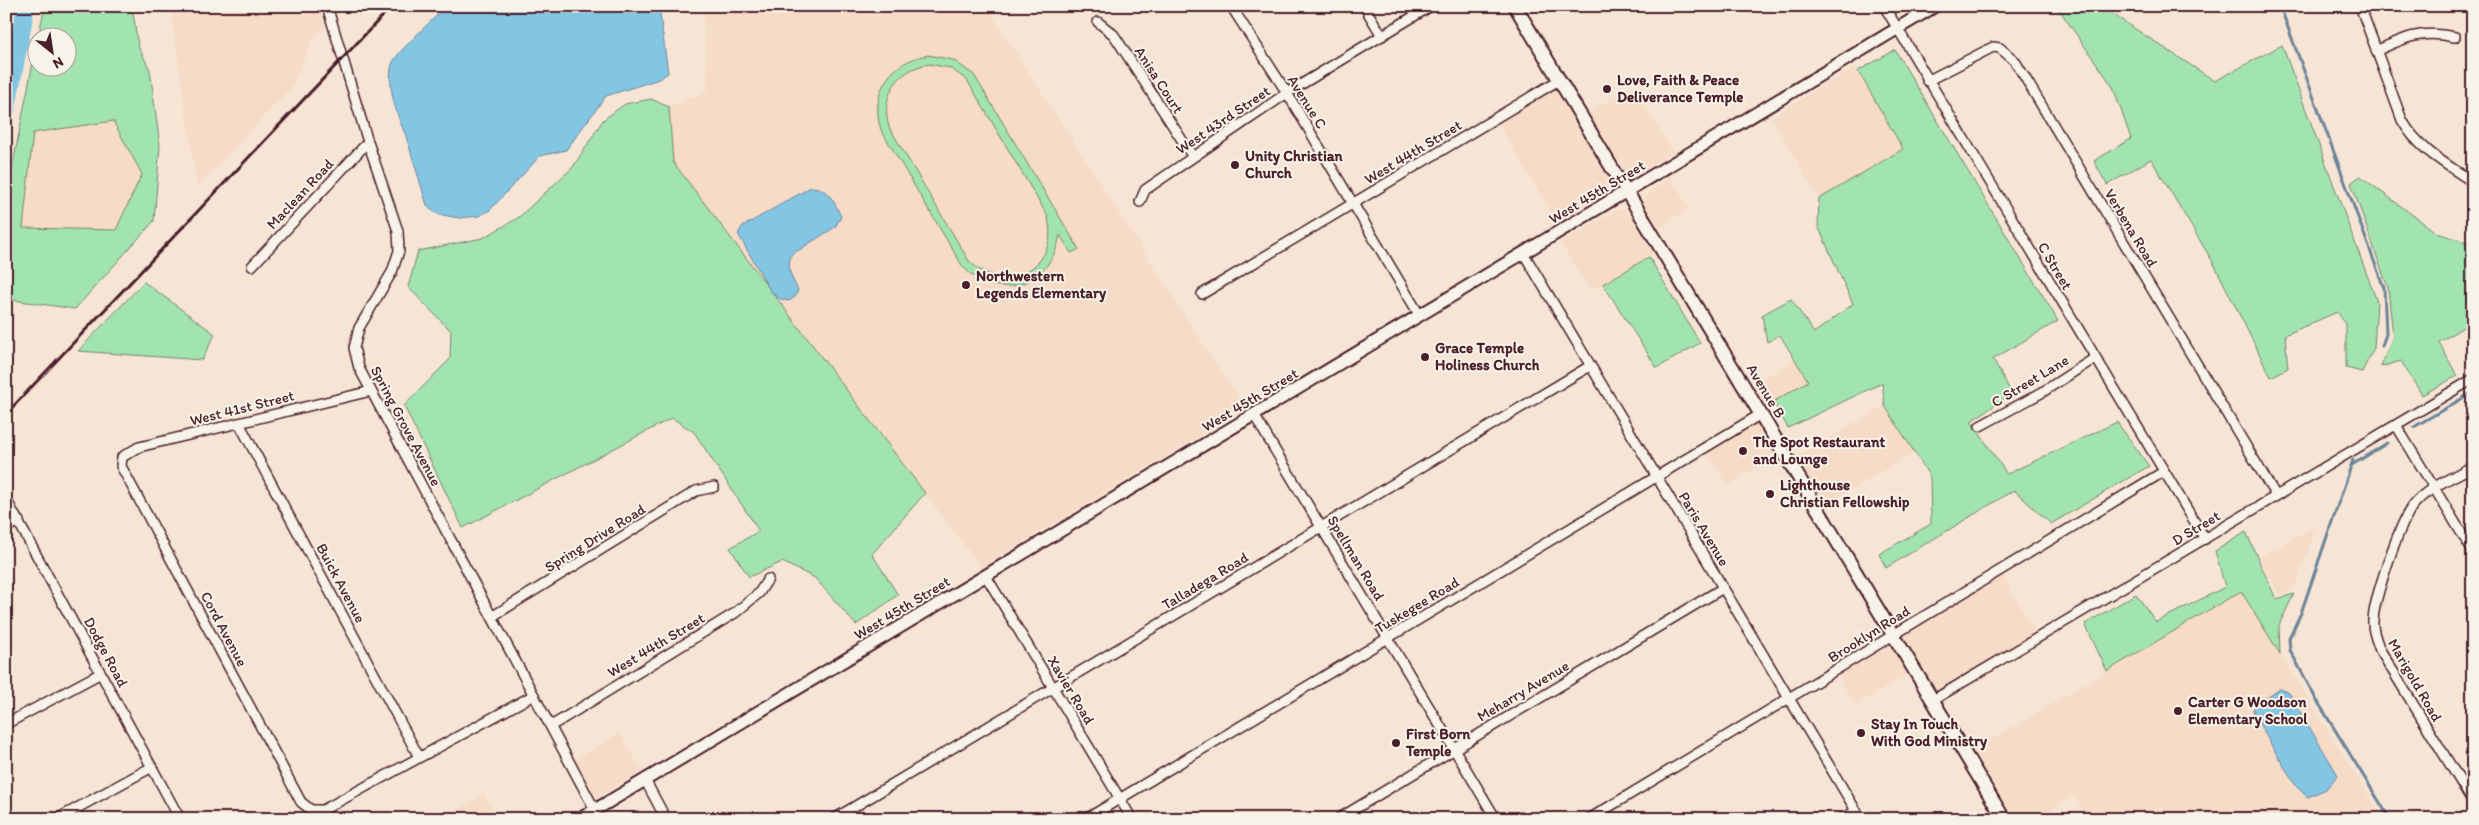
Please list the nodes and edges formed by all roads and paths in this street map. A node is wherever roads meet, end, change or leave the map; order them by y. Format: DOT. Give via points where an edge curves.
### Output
graph roads {
  1 [pos="327,6"];
  2 [pos="1231,6"];
  3 [pos="1364,6"];
  4 [pos="1431,6"];
  5 [pos="1515,6"];
  6 [pos="1884,6"];
  7 [pos="1935,6"];
  8 [pos="2360,6"];
  9 [pos="1098,22"];
  10 [pos="1898,28"];
  11 [pos="1382,36"];
  12 [pos="2455,37"];
  13 [pos="2376,51"];
  14 [pos="1559,80"];
  15 [pos="1927,81"];
  16 [pos="1287,93"];
  17 [pos="368,142"];
  18 [pos="1193,157"];
  19 [pos="1612,168"];
  20 [pos="2473,182"];
  21 [pos="1627,192"];
  22 [pos="1140,202"];
  23 [pos="1353,205"];
  24 [pos="1524,254"];
  25 [pos="252,266"];
  26 [pos="1202,294"];
  27 [pos="1420,316"];
  28 [pos="2094,358"];
  29 [pos="1590,366"];
  30 [pos="2473,379"];
  31 [pos="371,391"];
  32 [pos="1761,414"];
  33 [pos="1254,415"];
  34 [pos="239,423"];
  35 [pos="2396,425"];
  36 [pos="1980,426"];
  37 [pos="122,457"];
  38 [pos="2473,466"];
  39 [pos="2163,472"];
  40 [pos="1657,477"];
  41 [pos="714,487"];
  42 [pos="2434,489"];
  43 [pos="2276,496"];
  44 [pos="6,499"];
  45 [pos="19,521"];
  46 [pos="1321,527"];
  47 [pos="6,528"];
  48 [pos="2205,539"];
  49 [pos="2473,552"];
  50 [pos="986,576"];
  51 [pos="768,579"];
  52 [pos="1723,588"];
  53 [pos="493,616"];
  54 [pos="1894,634"];
  55 [pos="1388,638"];
  56 [pos="101,673"];
  57 [pos="1054,688"];
  58 [pos="534,695"];
  59 [pos="1790,698"];
  60 [pos="1933,700"];
  61 [pos="6,724"];
  62 [pos="551,726"];
  63 [pos="1454,749"];
  64 [pos="419,757"];
  65 [pos="152,767"];
  66 [pos="645,780"];
  67 [pos="1120,798"];
  68 [pos="2473,802"];
  69 [pos="595,810"];
  70 [pos="1858,815"];
  71 [pos="57,819"];
  72 [pos="180,819"];
  73 [pos="580,819"];
  74 [pos="666,819"];
  75 [pos="834,819"];
  76 [pos="1086,819"];
  77 [pos="1132,819"];
  78 [pos="1338,819"];
  79 [pos="1496,819"];
  80 [pos="1589,819"];
  81 [pos="1842,819"];
  82 [pos="2004,819"];
  1 -- 17 [label="street, Spring Grove Avenue"];
  2 -- 16 [label="street, Avenue C"];
  3 -- 11 [label="street"];
  4 -- 11 [label="street, West 43rd Street"];
  5 -- 14 [label="main road, Avenue B"];
  6 -- 10 [label="street, C Street"];
  7 -- 10 [label="street, West 45th Street"];
  8 -- 13 [label="street"];
  9 -- 18 [label="street, Anisa Court" via="1114,34"];
  10 -- 15 [label="street, C Street"];
  10 -- 21 [label="street, West 45th Street"];
  11 -- 16 [label="street, West 43rd Street"];
  12 -- 13 [label="street" via="2434,32 2407,37"];
  13 -- 20 [label="street" via="2408,131 2422,147"];
  14 -- 19 [label="main road, Avenue B"];
  14 -- 23 [label="street, West 44th Street"];
  15 -- 28 [label="street, C Street"];
  15 -- 43 [label="street, Verbena Road" via="1993,46 2015,61"];
  16 -- 18 [label="street, West 43rd Street"];
  16 -- 23 [label="street, Avenue C"];
  17 -- 25 [label="street, Maclean Road"];
  17 -- 31 [label="street, Spring Grove Avenue" via="398,231 399,251 392,272 359,328 354,348 359,368"];
  18 -- 22 [label="street, West 43rd Street" via="1145,190"];
  19 -- 21 [label="street, Avenue B"];
  21 -- 24 [label="street, West 45th Street"];
  21 -- 32 [label="main road, Avenue B"];
  23 -- 26 [label="street, West 44th Street"];
  23 -- 27 [label="street, Avenue C"];
  24 -- 27 [label="street, West 45th Street"];
  24 -- 29 [label="street, Paris Avenue"];
  27 -- 33 [label="street, West 45th Street"];
  28 -- 36 [label="street, C Street Lane"];
  28 -- 39 [label="street, C Street"];
  29 -- 40 [label="street, Paris Avenue"];
  29 -- 46 [label="street, Talladega Road"];
  30 -- 35 [label="street, D Street"];
  31 -- 34 [label="street, West 41st Street"];
  31 -- 53 [label="street, Spring Grove Avenue"];
  32 -- 40 [label="street, Tuskegee Road"];
  32 -- 54 [label="main road, Avenue B"];
  33 -- 46 [label="street, Spellman Road"];
  33 -- 50 [label="street, West 45th Street"];
  34 -- 37 [label="street, West 41st Street" via="139,447"];
  34 -- 64 [label="street, Buick Avenue"];
  35 -- 42 [label="street"];
  35 -- 43 [label="street, D Street"];
  37 -- 64 [label="street, Cord Avenue" via="121,466 125,474 301,802 311,810 323,810"];
  38 -- 42 [label="street, Marigold Road"];
  39 -- 48 [label="street, C Street"];
  39 -- 54 [label="street, Brooklyn Road"];
  40 -- 52 [label="street, Paris Avenue"];
  40 -- 55 [label="street, Tuskegee Road"];
  41 -- 53 [label="street, Spring Drive Road" via="696,492"];
  42 -- 49 [label="street"];
  42 -- 68 [label="street, Marigold Road" via="2417,500 2405,517 2391,555 2373,624 2380,650"];
  43 -- 48 [label="street, D Street"];
  44 -- 45 [label="street, Dodge Road"];
  45 -- 47 [label="street"];
  45 -- 56 [label="street, Dodge Road"];
  46 -- 55 [label="street, Spellman Road"];
  46 -- 57 [label="street, Talladega Road"];
  48 -- 60 [label="street, D Street"];
  50 -- 57 [label="street, Xavier Road"];
  50 -- 66 [label="street, West 45th Street"];
  51 -- 62 [label="street, West 44th Street" via="759,593 734,613"];
  52 -- 59 [label="street, Paris Avenue"];
  52 -- 63 [label="street, Meharry Avenue"];
  53 -- 58 [label="street, Spring Grove Avenue"];
  54 -- 59 [label="street, Brooklyn Road"];
  54 -- 60 [label="main road, Avenue B"];
  55 -- 63 [label="street, Spellman Road"];
  55 -- 67 [label="street, Tuskegee Road"];
  56 -- 61 [label="street"];
  56 -- 65 [label="street, Dodge Road"];
  57 -- 67 [label="street, Xavier Road"];
  57 -- 75 [label="street, Talladega Road"];
  58 -- 62 [label="street, Spring Grove Avenue"];
  58 -- 64 [label="street"];
  59 -- 70 [label="street, Paris Avenue"];
  59 -- 80 [label="street, Brooklyn Road"];
  60 -- 82 [label="main road, Avenue B"];
  62 -- 69 [label="street, Spring Grove Avenue"];
  63 -- 78 [label="street, Meharry Avenue"];
  63 -- 79 [label="street, Spellman Road"];
  65 -- 71 [label="street"];
  65 -- 72 [label="street, Dodge Road"];
  66 -- 69 [label="street, West 45th Street"];
  66 -- 74 [label="street"];
  67 -- 76 [label="street, Tuskegee Road"];
  67 -- 77 [label="street, Xavier Road"];
  69 -- 73 [label="street, West 45th Street"];
  70 -- 81 [label="street"];
}
